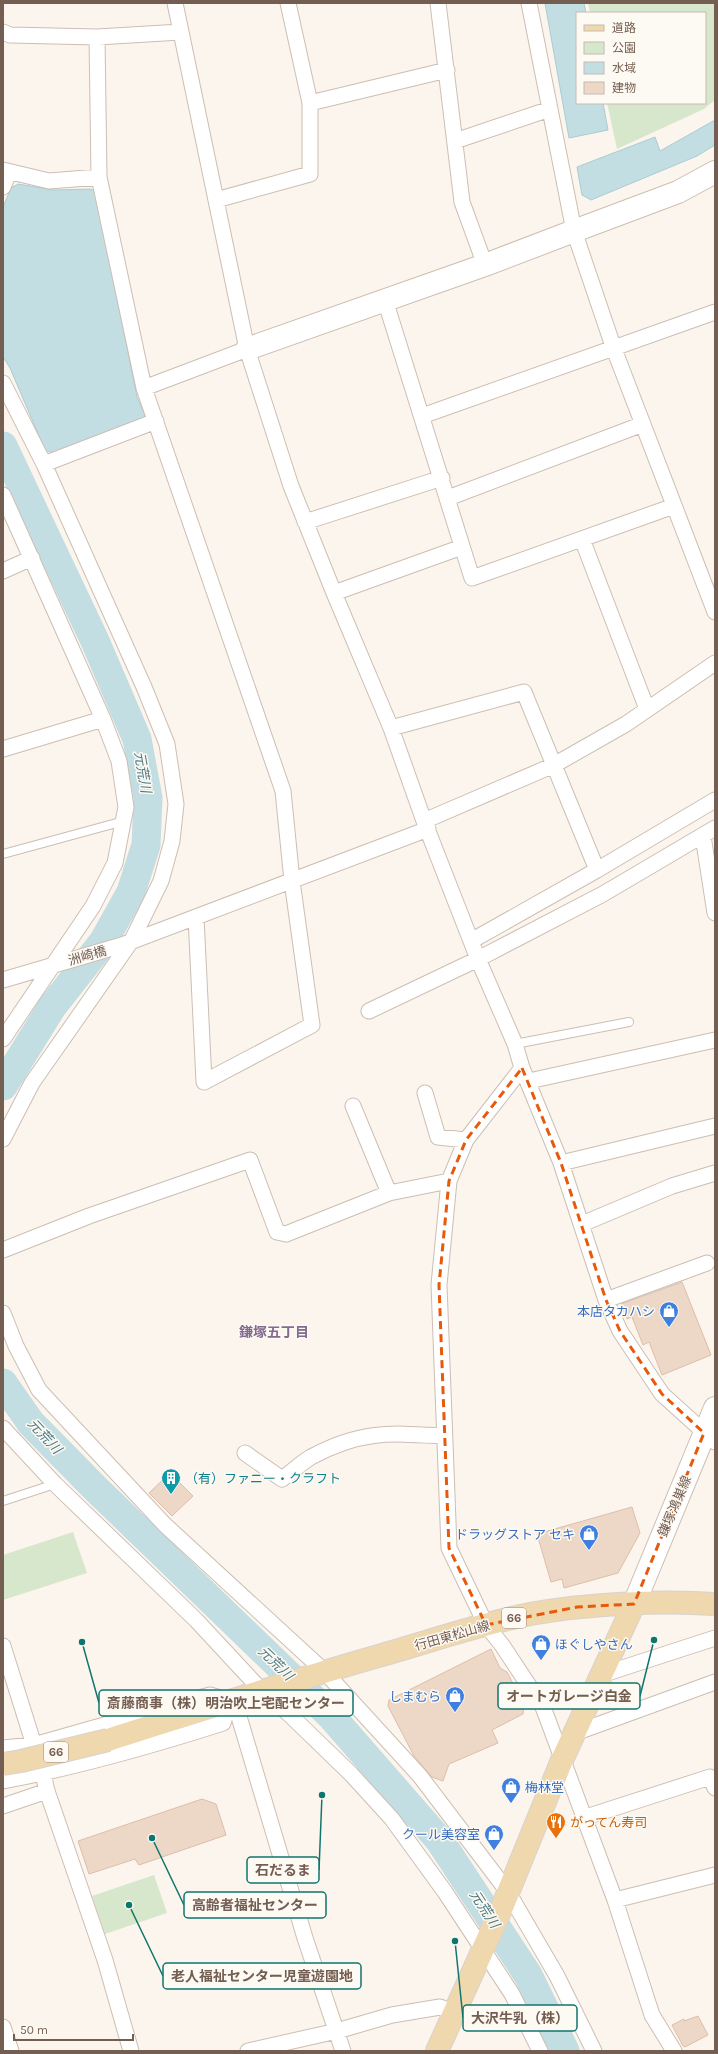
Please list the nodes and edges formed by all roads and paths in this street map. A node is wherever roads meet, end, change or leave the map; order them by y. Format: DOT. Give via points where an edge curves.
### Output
graph roads {
  1 [pos="175,3"];
  2 [pos="292,3"];
  3 [pos="438,3"];
  4 [pos="529,3"];
  5 [pos="3,32"];
  6 [pos="181,32"];
  7 [pos="97,36"];
  8 [pos="447,70"];
  9 [pos="310,103"];
  10 [pos="550,109"];
  11 [pos="455,142"];
  12 [pos="6,171"];
  13 [pos="715,172"];
  14 [pos="99,177"];
  15 [pos="3,187"];
  16 [pos="216,200"];
  17 [pos="574,232"];
  18 [pos="484,265"];
  19 [pos="385,300"];
  20 [pos="715,313"];
  21 [pos="247,349"];
  22 [pos="614,349"];
  23 [pos="3,383"];
  24 [pos="144,388"];
  25 [pos="422,416"];
  26 [pos="156,421"];
  27 [pos="643,424"];
  28 [pos="44,464"];
  29 [pos="442,478"];
  30 [pos="3,495"];
  31 [pos="448,498"];
  32 [pos="674,506"];
  33 [pos="305,522"];
  34 [pos="582,539"];
  35 [pos="462,547"];
  36 [pos="32,558"];
  37 [pos="3,571"];
  38 [pos="334,593"];
  39 [pos="715,612"];
  40 [pos="715,663"];
  41 [pos="648,709"];
  42 [pos="103,719"];
  43 [pos="391,728"];
  44 [pos="3,749"];
  45 [pos="554,765"];
  46 [pos="715,800"];
  47 [pos="124,821"];
  48 [pos="426,825"];
  49 [pos="709,832"];
  50 [pos="3,854"];
  51 [pos="597,870"];
  52 [pos="292,881"];
  53 [pos="715,913"];
  54 [pos="196,917"];
  55 [pos="471,941"];
  56 [pos="127,942"];
  57 [pos="478,959"];
  58 [pos="52,965"];
  59 [pos="3,980"];
  60 [pos="368,1011"];
  61 [pos="629,1022"];
  62 [pos="3,1039"];
  63 [pos="715,1040"];
  64 [pos="515,1044"];
  65 [pos="526,1075"];
  66 [pos="425,1094"];
  67 [pos="353,1106"];
  68 [pos="715,1128"];
  69 [pos="3,1139"];
  70 [pos="466,1140"];
  71 [pos="561,1163"];
  72 [pos="715,1172"];
  73 [pos="449,1181"];
  74 [pos="389,1193"];
  75 [pos="582,1224"];
  76 [pos="3,1250"];
  77 [pos="707,1263"];
  78 [pos="606,1300"];
  79 [pos="3,1313"];
  80 [pos="715,1408"];
  81 [pos="3,1428"];
  82 [pos="444,1436"];
  83 [pos="710,1438"];
  84 [pos="245,1453"];
  85 [pos="55,1484"];
  86 [pos="3,1501"];
  87 [pos="634,1604"];
  88 [pos="713,1607"];
  89 [pos="486,1625"];
  90 [pos="715,1638"];
  91 [pos="3,1646"];
  92 [pos="322,1672"];
  93 [pos="601,1675"];
  94 [pos="715,1682"];
  95 [pos="266,1690"];
  96 [pos="232,1701"];
  97 [pos="575,1733"];
  98 [pos="34,1745"];
  99 [pos="3,1748"];
  100 [pos="562,1760"];
  101 [pos="3,1764"];
  102 [pos="43,1774"];
  103 [pos="3,1781"];
  104 [pos="715,1788"];
  105 [pos="47,1791"];
  106 [pos="3,1806"];
  107 [pos="583,1818"];
  108 [pos="715,1875"];
  109 [pos="506,1898"];
  110 [pos="614,1900"];
  111 [pos="486,1944"];
  112 [pos="454,2012"];
  113 [pos="3,2027"];
  114 [pos="337,2030"];
  115 [pos="12,2051"];
  116 [pos="131,2051"];
  117 [pos="248,2051"];
  118 [pos="343,2051"];
  119 [pos="437,2051"];
  120 [pos="540,2051"];
  121 [pos="594,2051"];
  122 [pos="674,2051"];
  1 -- 6 [label="street"];
  2 -- 9 [label="street"];
  3 -- 8 [label="street"];
  4 -- 10 [label="street"];
  5 -- 7 [label="street" via="10,35"];
  6 -- 7 [label="street"];
  6 -- 16 [label="street"];
  7 -- 14 [label="street"];
  8 -- 9 [label="street"];
  8 -- 11 [label="street"];
  9 -- 16 [label="street" via="310,174"];
  10 -- 11 [label="street"];
  10 -- 17 [label="street"];
  11 -- 18 [label="street" via="462,202"];
  12 -- 14 [label="street" via="50,181"];
  12 -- 15 [label="street"];
  13 -- 17 [label="street" via="678,192"];
  14 -- 24 [label="street"];
  16 -- 21 [label="street"];
  17 -- 18 [label="street"];
  17 -- 22 [label="street"];
  18 -- 19 [label="street"];
  19 -- 21 [label="street"];
  19 -- 25 [label="street"];
  20 -- 22 [label="street"];
  21 -- 24 [label="street"];
  21 -- 33 [label="street"];
  22 -- 25 [label="street"];
  22 -- 27 [label="street"];
  23 -- 28 [label="street"];
  24 -- 26 [label="street"];
  25 -- 29 [label="street"];
  26 -- 28 [label="street"];
  26 -- 52 [label="street" via="283,791"];
  27 -- 31 [label="street"];
  27 -- 32 [label="street"];
  28 -- 56 [label="street" via="167,744 176,804 172,841 161,881"];
  29 -- 31 [label="street"];
  29 -- 33 [label="street"];
  30 -- 36 [label="street"];
  31 -- 35 [label="street"];
  32 -- 34 [label="street"];
  32 -- 39 [label="street"];
  33 -- 38 [label="street"];
  34 -- 35 [label="street" via="472,578"];
  34 -- 41 [label="street"];
  35 -- 38 [label="street"];
  36 -- 37 [label="street"];
  36 -- 42 [label="street"];
  38 -- 43 [label="street"];
  40 -- 41 [label="street, 洲崎橋"];
  41 -- 45 [label="street, 洲崎橋"];
  42 -- 44 [label="street"];
  42 -- 47 [label="street" via="119,761 126,807"];
  43 -- 45 [label="street" via="524,692"];
  43 -- 48 [label="street"];
  45 -- 48 [label="street, 洲崎橋"];
  45 -- 51 [label="street"];
  46 -- 51 [label="street"];
  47 -- 50 [label="lane"];
  47 -- 58 [label="street" via="115,864 93,906"];
  48 -- 52 [label="street, 洲崎橋"];
  48 -- 55 [label="street"];
  49 -- 53 [label="street"];
  49 -- 57 [label="street" via="603,894"];
  51 -- 55 [label="street"];
  52 -- 54 [label="street, 洲崎橋"];
  52 -- 54 [label="street" via="312,1025 204,1082"];
  54 -- 56 [label="street, 洲崎橋"];
  55 -- 57 [label="street"];
  56 -- 58 [label="street, 洲崎橋"];
  56 -- 69 [label="street" via="32,1083"];
  57 -- 60 [label="street"];
  57 -- 64 [label="street"];
  58 -- 59 [label="street, 洲崎橋"];
  58 -- 62 [label="street"];
  61 -- 64 [label="lane"];
  63 -- 65 [label="street"];
  64 -- 65 [label="street"];
  65 -- 70 [label="street"];
  65 -- 71 [label="street"];
  66 -- 70 [label="street" via="438,1137"];
  67 -- 74 [label="street"];
  68 -- 71 [label="street"];
  70 -- 73 [label="street"];
  71 -- 75 [label="street"];
  72 -- 75 [label="street" via="672,1186"];
  73 -- 74 [label="street"];
  73 -- 82 [label="street" via="439,1285"];
  74 -- 76 [label="street" via="286,1234 277,1232 250,1160 89,1216"];
  75 -- 78 [label="street"];
  77 -- 78 [label="street"];
  78 -- 83 [label="street" via="620,1331 662,1394"];
  79 -- 92 [label="street" via="16,1346 39,1390 165,1525"];
  80 -- 83 [label="street, 鎌塚鴻巣線"];
  81 -- 85 [label="street"];
  82 -- 84 [label="street" via="390,1433 343,1441 310,1458 282,1479"];
  82 -- 89 [label="street" via="449,1548"];
  83 -- 87 [label="street, 鎌塚鴻巣線"];
  85 -- 86 [label="lane"];
  85 -- 95 [label="street"];
  87 -- 88 [label="main road, 行田東松山線 / 66"];
  87 -- 89 [label="main road, 行田東松山線 / 66" via="577,1607 531,1614"];
  87 -- 93 [label="main road"];
  89 -- 92 [label="main road, 行田東松山線 / 66"];
  89 -- 100 [label="street" via="543,1708"];
  90 -- 93 [label="street"];
  91 -- 98 [label="street"];
  92 -- 95 [label="main road, 66"];
  92 -- 109 [label="street" via="420,1776"];
  93 -- 97 [label="main road"];
  94 -- 97 [label="street"];
  95 -- 96 [label="main road, 66"];
  95 -- 111 [label="street" via="392,1818"];
  96 -- 98 [label="street" via="210,1695"];
  96 -- 101 [label="main road, 66, bridge" via="108,1740"];
  96 -- 102 [label="street" via="223,1723"];
  96 -- 114 [label="street" via="305,1938"];
  97 -- 100 [label="main road"];
  98 -- 99 [label="street"];
  98 -- 102 [label="street"];
  100 -- 107 [label="street"];
  100 -- 109 [label="main road"];
  102 -- 103 [label="street"];
  102 -- 105 [label="street"];
  104 -- 107 [label="street" via="710,1777"];
  105 -- 106 [label="street"];
  105 -- 116 [label="street" via="105,1960"];
  107 -- 110 [label="street"];
  108 -- 110 [label="street"];
  109 -- 111 [label="main road"];
  109 -- 121 [label="street" via="557,1976"];
  110 -- 122 [label="street" via="652,2015"];
  111 -- 112 [label="main road"];
  111 -- 120 [label="street"];
  112 -- 114 [label="street" via="440,2007 392,2015"];
  112 -- 119 [label="main road"];
  113 -- 115 [label="street"];
  114 -- 117 [label="street"];
  114 -- 118 [label="street"];
}
